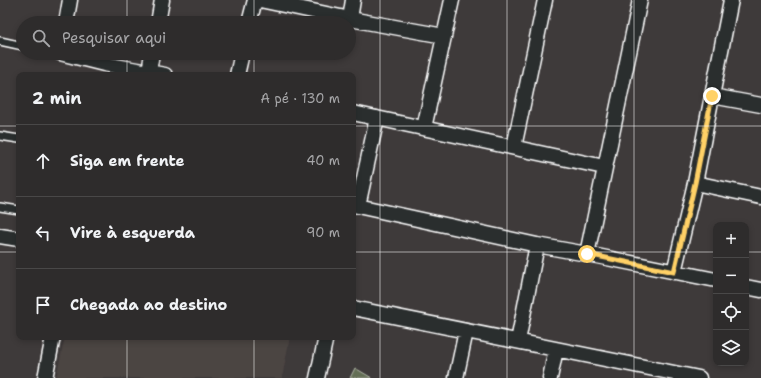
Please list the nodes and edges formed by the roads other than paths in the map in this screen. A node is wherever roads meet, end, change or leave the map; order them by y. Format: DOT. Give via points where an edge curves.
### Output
graph roads {
  1 [pos="70,0"];
  2 [pos="162,0"];
  3 [pos="254,0"];
  4 [pos="260,0"];
  5 [pos="353,0"];
  6 [pos="452,0"];
  7 [pos="545,0"];
  8 [pos="640,0"];
  9 [pos="732,0"];
  10 [pos="67,16"];
  11 [pos="159,16"];
  12 [pos="251,16"];
  13 [pos="336,16"];
  14 [pos="350,16"];
  15 [pos="356,20"];
  16 [pos="444,36"];
  17 [pos="0,41"];
  18 [pos="16,44"];
  19 [pos="77,60"];
  20 [pos="151,60"];
  21 [pos="240,60"];
  22 [pos="103,70"];
  23 [pos="149,72"];
  24 [pos="238,72"];
  25 [pos="712,96"];
  26 [pos="761,105"];
  27 [pos="356,114"];
  28 [pos="377,118"];
  29 [pos="424,128"];
  30 [pos="0,136"];
  31 [pos="16,139"];
  32 [pos="514,147"];
  33 [pos="604,166"];
  34 [pos="695,183"];
  35 [pos="761,197"];
  36 [pos="356,205"];
  37 [pos="0,207"];
  38 [pos="16,210"];
  39 [pos="0,236"];
  40 [pos="16,239"];
  41 [pos="537,245"];
  42 [pos="587,254"];
  43 [pos="674,272"];
  44 [pos="713,279"];
  45 [pos="749,288"];
  46 [pos="761,290"];
  47 [pos="356,309"];
  48 [pos="466,331"];
  49 [pos="52,340"];
  50 [pos="325,340"];
  51 [pos="518,341"];
  52 [pos="556,349"];
  53 [pos="643,373"];
  54 [pos="45,378"];
  55 [pos="318,378"];
  56 [pos="456,378"];
  57 [pos="550,378"];
  58 [pos="699,378"];
  1 -- 10 [label="street"];
  2 -- 11 [label="street"];
  3 -- 12 [label="street"];
  4 -- 13 [label="street"];
  5 -- 14 [label="street"];
  6 -- 16 [label="street"];
  7 -- 32 [label="street"];
  8 -- 33 [label="street"];
  9 -- 25 [label="street"];
  15 -- 16 [label="street"];
  16 -- 29 [label="street"];
  17 -- 18 [label="lane"];
  19 -- 22 [label="street"];
  20 -- 23 [label="street"];
  21 -- 24 [label="street"];
  22 -- 23 [label="street"];
  25 -- 26 [label="street"];
  25 -- 34 [label="street"];
  27 -- 28 [label="street"];
  28 -- 29 [label="street"];
  28 -- 36 [label="street"];
  29 -- 32 [label="street"];
  30 -- 31 [label="lane"];
  32 -- 33 [label="street"];
  33 -- 42 [label="street"];
  34 -- 35 [label="street"];
  34 -- 43 [label="street"];
  36 -- 41 [label="street"];
  37 -- 38 [label="lane"];
  39 -- 40 [label="street"];
  41 -- 42 [label="street"];
  41 -- 51 [label="street"];
  42 -- 43 [label="street"];
  43 -- 44 [label="street"];
  45 -- 46 [label="street"];
  47 -- 48 [label="street"];
  48 -- 51 [label="street"];
  48 -- 56 [label="street"];
  49 -- 54 [label="street"];
  50 -- 55 [label="street"];
  51 -- 52 [label="street"];
  52 -- 53 [label="street"];
  52 -- 57 [label="street"];
  53 -- 58 [label="street"];
}
